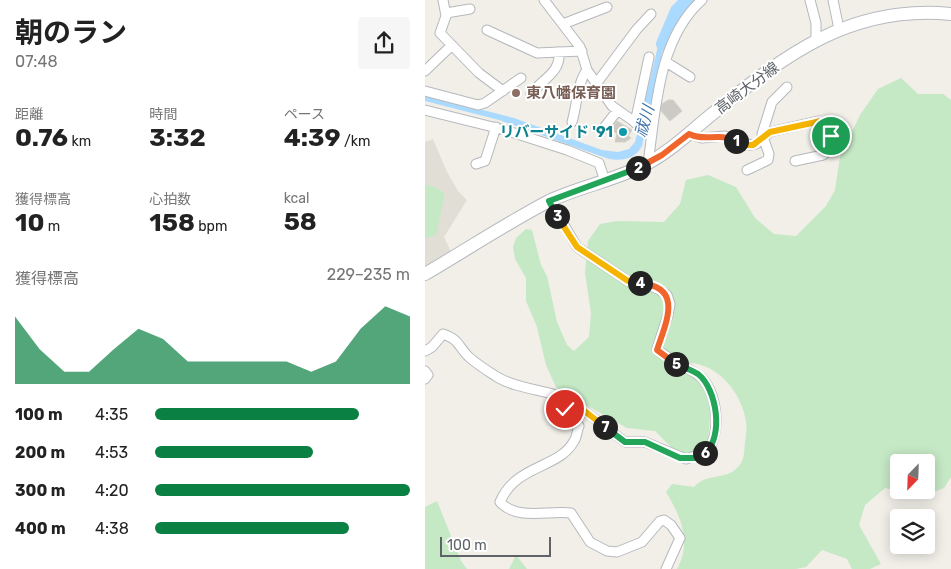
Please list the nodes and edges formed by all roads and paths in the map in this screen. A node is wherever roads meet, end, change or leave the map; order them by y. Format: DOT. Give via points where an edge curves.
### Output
graph roads {
  1 [pos="443,0"];
  2 [pos="545,0"];
  3 [pos="702,0"];
  4 [pos="810,0"];
  5 [pos="833,0"];
  6 [pos="607,7"];
  7 [pos="470,9"];
  8 [pos="446,13"];
  9 [pos="651,14"];
  10 [pos="951,14"];
  11 [pos="563,24"];
  12 [pos="839,29"];
  13 [pos="487,30"];
  14 [pos="817,40"];
  15 [pos="452,46"];
  16 [pos="582,51"];
  17 [pos="559,52"];
  18 [pos="649,57"];
  19 [pos="665,62"];
  20 [pos="587,70"];
  21 [pos="425,71"];
  22 [pos="690,77"];
  23 [pos="521,78"];
  24 [pos="596,84"];
  25 [pos="787,87"];
  26 [pos="503,90"];
  27 [pos="425,91"];
  28 [pos="531,94"];
  29 [pos="425,110"];
  30 [pos="617,111"];
  31 [pos="572,122"];
  32 [pos="636,124"];
  33 [pos="496,127"];
  34 [pos="603,128"];
  35 [pos="650,133"];
  36 [pos="689,134"];
  37 [pos="762,138"];
  38 [pos="795,161"];
  39 [pos="476,164"];
  40 [pos="648,164"];
  41 [pos="747,170"];
  42 [pos="605,181"];
  43 [pos="549,201"];
  44 [pos="425,274"];
  45 [pos="425,351"];
  46 [pos="425,371"];
  47 [pos="425,380"];
  48 [pos="560,400"];
  49 [pos="665,569"];
  1 -- 8 [label="street"];
  2 -- 11 [label="street"];
  3 -- 19 [label="street" via="681,23"];
  4 -- 14 [label="street"];
  5 -- 12 [label="street"];
  6 -- 11 [label="street"];
  7 -- 8 [label="street"];
  8 -- 15 [label="street" via="440,33"];
  9 -- 24 [label="street"];
  10 -- 12 [label="main road, 高崎大分線" via="889,14"];
  11 -- 16 [label="street"];
  12 -- 14 [label="main road, 高崎大分線"];
  13 -- 17 [label="street" via="537,53"];
  14 -- 36 [label="main road, 高崎大分線" via="743,89"];
  15 -- 21 [label="street"];
  15 -- 26 [label="street" via="479,73"];
  16 -- 17 [label="street"];
  16 -- 20 [label="street"];
  17 -- 28 [label="street" via="555,71"];
  18 -- 32 [label="street"];
  19 -- 22 [label="street"];
  19 -- 35 [label="street"];
  20 -- 24 [label="street"];
  20 -- 31 [label="street" via="581,81"];
  23 -- 26 [label="street"];
  24 -- 30 [label="street"];
  25 -- 37 [label="street" via="772,102"];
  26 -- 27 [label="street" via="479,105"];
  29 -- 33 [label="street"];
  30 -- 32 [label="street"];
  30 -- 34 [label="street"];
  32 -- 35 [label="street"];
  33 -- 39 [label="street" via="485,161"];
  33 -- 42 [label="street" via="595,161 602,167"];
  35 -- 40 [label="street"];
  36 -- 37 [label="street" via="702,138 725,136 750,145"];
  36 -- 40 [label="main road, 高崎大分線"];
  37 -- 38 [label="street" via="770,132 824,122 831,136 829,150 823,155"];
  37 -- 41 [label="street" via="769,154 768,160"];
  40 -- 42 [label="main road, 高崎大分線"];
  42 -- 43 [label="main road, 高崎大分線"];
  43 -- 44 [label="main road, 高崎大分線"];
  43 -- 48 [label="street" via="577,247 628,281 646,284 667,296 668,315 657,350 667,359 699,374 717,412 715,437 707,452 697,458 686,459 645,442 625,442 582,409"];
  45 -- 48 [label="street" via="432,348 443,334 460,343 466,354 499,378 553,394"];
  46 -- 47 [label="street"];
  48 -- 49 [label="street" via="579,426 574,441 560,456 518,477 500,502 505,508 521,513 571,513 590,542 607,551 617,552 642,542 659,521 664,520 680,538"];
}
